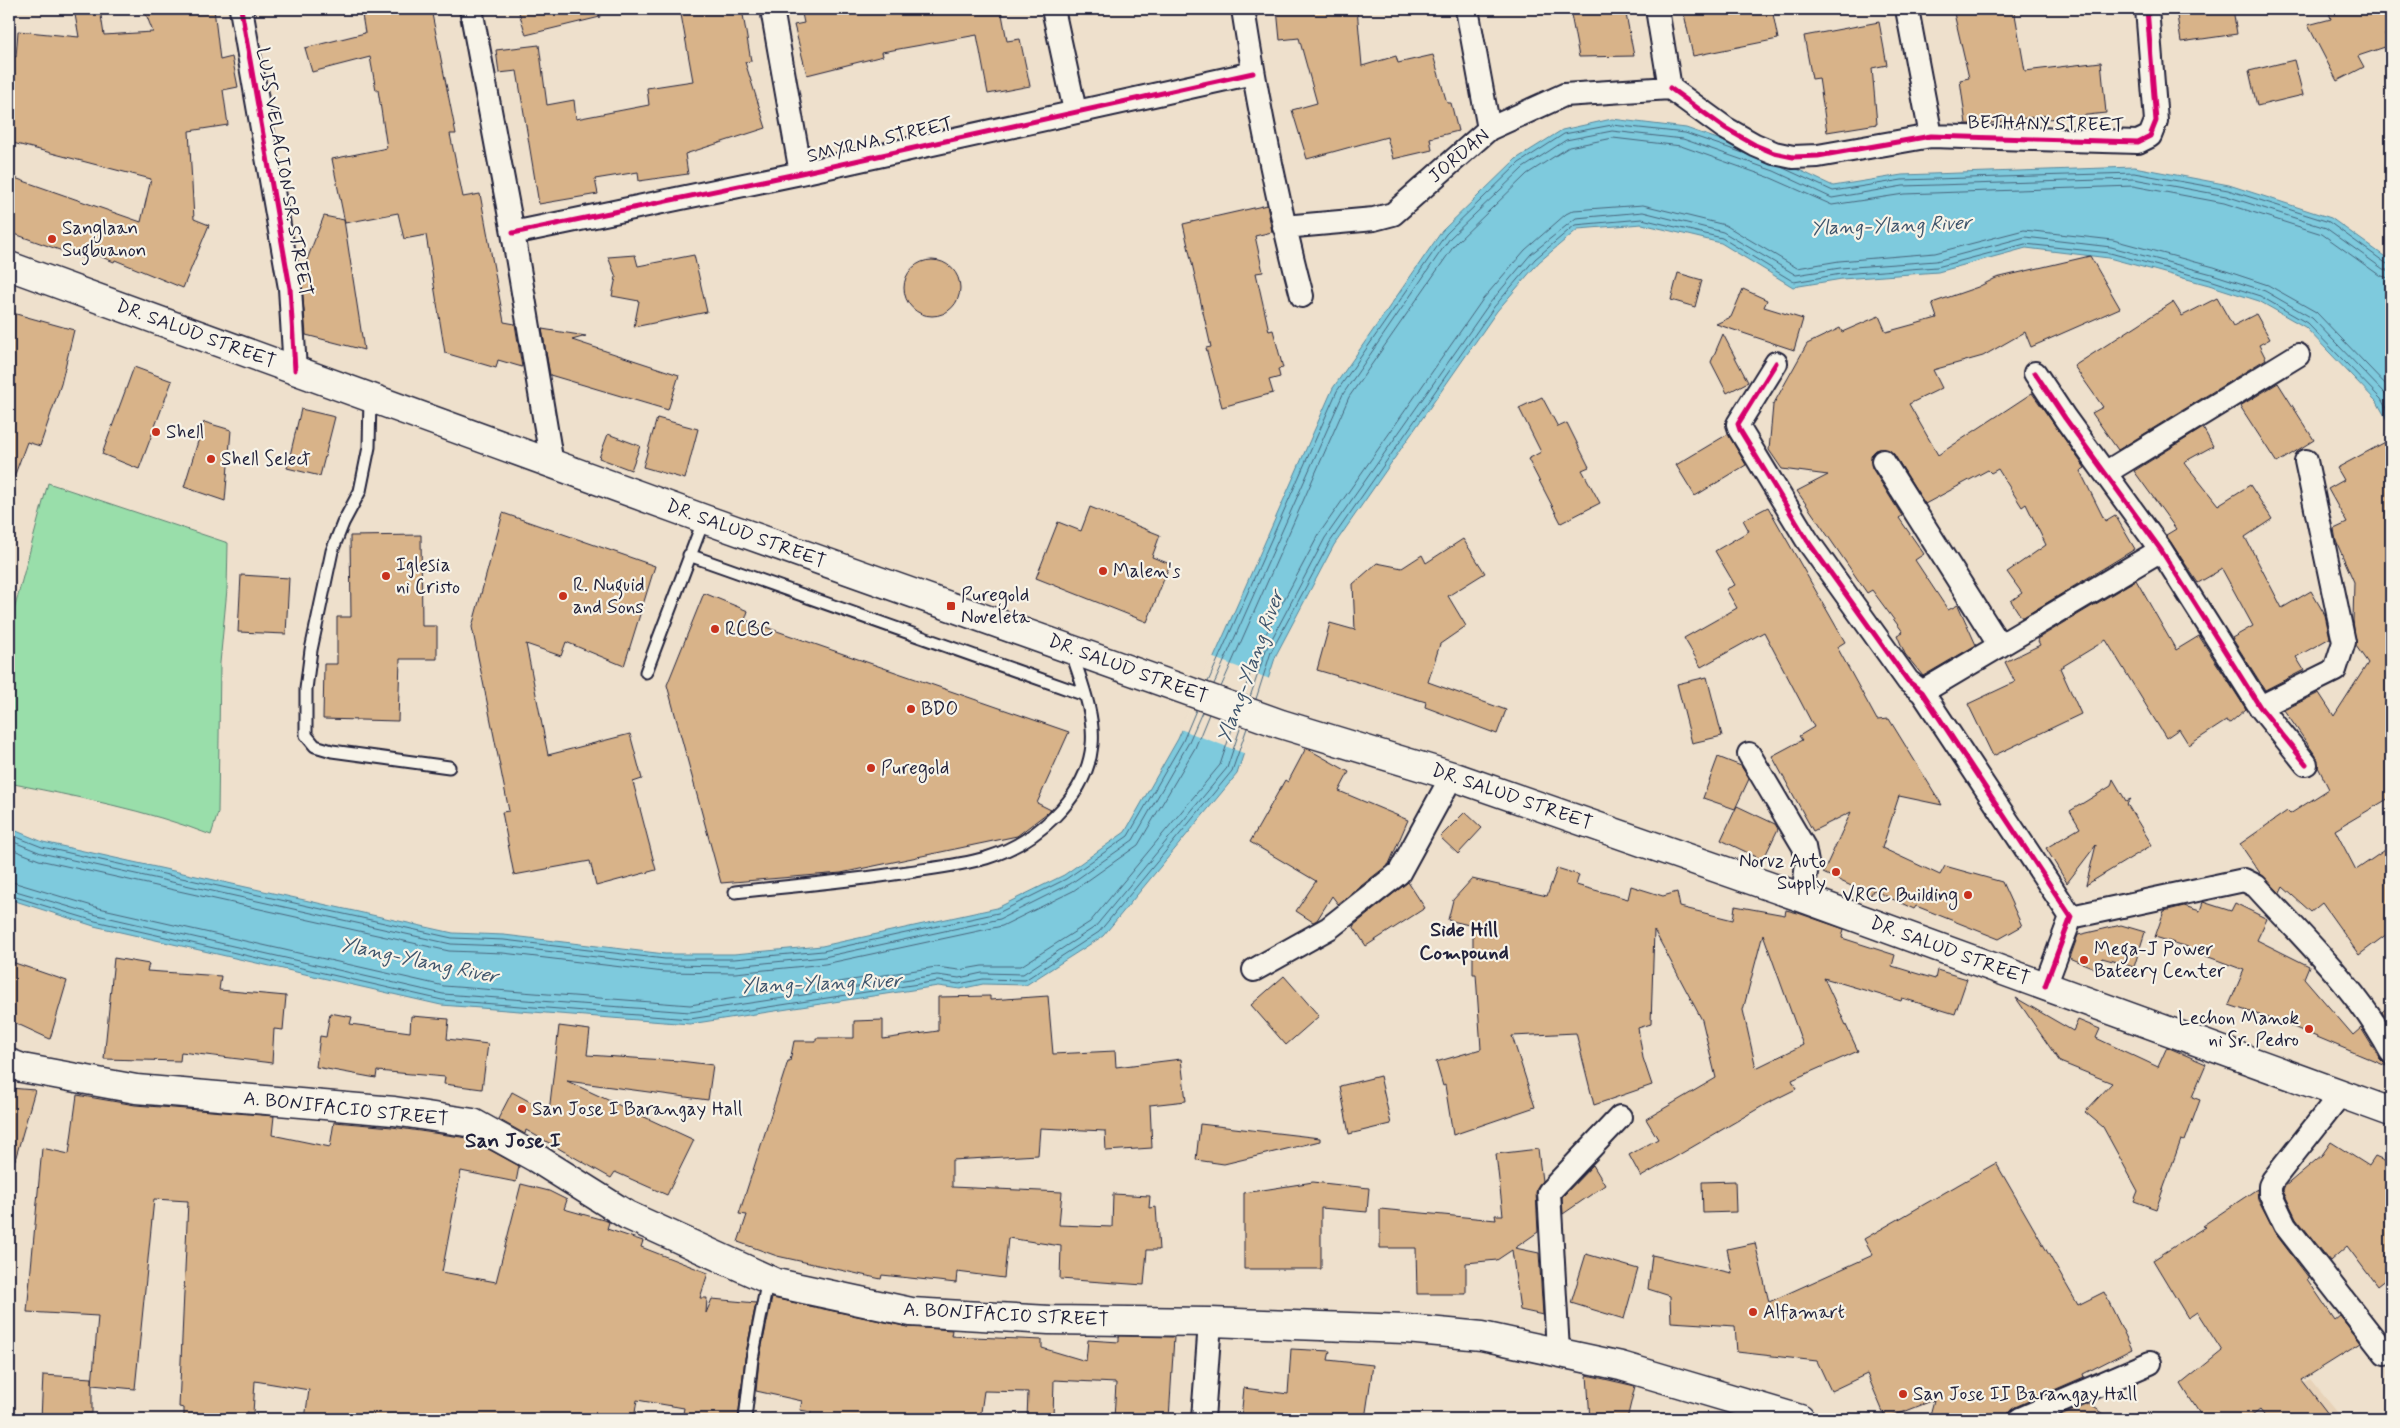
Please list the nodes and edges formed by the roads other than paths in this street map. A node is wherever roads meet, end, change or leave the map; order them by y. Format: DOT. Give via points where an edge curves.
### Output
graph roads {
  1 [pos="241,9"];
  2 [pos="471,9"];
  3 [pos="772,9"];
  4 [pos="1053,9"];
  5 [pos="1243,9"];
  6 [pos="1467,9"];
  7 [pos="1657,9"];
  8 [pos="1907,9"];
  9 [pos="2148,9"];
  10 [pos="1253,73"];
  11 [pos="1670,88"];
  12 [pos="1075,111"];
  13 [pos="1490,129"];
  14 [pos="1931,136"];
  15 [pos="801,173"];
  16 [pos="1284,227"];
  17 [pos="513,233"];
  18 [pos="9,266"];
  19 [pos="1302,296"];
  20 [pos="2298,355"];
  21 [pos="1776,363"];
  22 [pos="295,370"];
  23 [pos="2035,373"];
  24 [pos="370,398"];
  25 [pos="1883,461"];
  26 [pos="2306,462"];
  27 [pos="552,464"];
  28 [pos="2105,473"];
  29 [pos="704,519"];
  30 [pos="2161,550"];
  31 [pos="689,555"];
  32 [pos="2000,646"];
  33 [pos="1071,649"];
  34 [pos="646,672"];
  35 [pos="1922,692"];
  36 [pos="1085,694"];
  37 [pos="2260,707"];
  38 [pos="1749,754"];
  39 [pos="2306,764"];
  40 [pos="449,767"];
  41 [pos="1452,776"];
  42 [pos="735,892"];
  43 [pos="1803,898"];
  44 [pos="2071,917"];
  45 [pos="1254,970"];
  46 [pos="2045,986"];
  47 [pos="2391,1052"];
  48 [pos="9,1063"];
  49 [pos="2340,1095"];
  50 [pos="2391,1112"];
  51 [pos="1620,1117"];
  52 [pos="768,1279"];
  53 [pos="1210,1322"];
  54 [pos="1558,1351"];
  55 [pos="2385,1353"];
  56 [pos="2150,1363"];
  57 [pos="745,1419"];
  58 [pos="1203,1419"];
  59 [pos="1800,1419"];
  60 [pos="2020,1419"];
  1 -- 22 [label="street, LUIS VELACION SR. STREET" via="290,288"];
  2 -- 17 [label="street"];
  3 -- 15 [label="street"];
  4 -- 12 [label="street"];
  5 -- 10 [label="street"];
  6 -- 13 [label="street"];
  7 -- 11 [label="street"];
  8 -- 14 [label="street"];
  9 -- 14 [label="street, BETHANY STREET" via="2156,121 2150,136 2138,142"];
  10 -- 12 [label="street, SMYRNA STREET"];
  10 -- 16 [label="street"];
  11 -- 13 [label="street, JORDAN" via="1564,95"];
  11 -- 14 [label="street, BETHANY STREET" via="1724,128 1774,153 1793,157 1818,156"];
  12 -- 15 [label="street, SMYRNA STREET"];
  13 -- 16 [label="street, JORDAN" via="1392,214 1374,219"];
  15 -- 17 [label="street, SMYRNA STREET"];
  16 -- 19 [label="street"];
  17 -- 27 [label="street"];
  18 -- 22 [label="main road, DR. SALUD STREET"];
  20 -- 28 [label="street"];
  21 -- 35 [label="street" via="1738,424 1740,430 1807,540 1908,681"];
  22 -- 24 [label="main road, DR. SALUD STREET"];
  23 -- 28 [label="street"];
  24 -- 27 [label="main road, DR. SALUD STREET"];
  24 -- 40 [label="lane" via="369,448 360,491 332,551 311,650 306,689 306,735 315,746 332,751"];
  25 -- 32 [label="street"];
  26 -- 37 [label="street" via="2344,642 2334,670"];
  27 -- 29 [label="main road, DR. SALUD STREET"];
  28 -- 30 [label="street"];
  29 -- 31 [label="lane"];
  29 -- 33 [label="main road, DR. SALUD STREET"];
  30 -- 32 [label="street"];
  30 -- 37 [label="street"];
  31 -- 34 [label="lane"];
  31 -- 36 [label="lane"];
  32 -- 35 [label="street"];
  33 -- 36 [label="lane"];
  33 -- 41 [label="main road, DR. SALUD STREET" via="1281,724"];
  35 -- 44 [label="street"];
  36 -- 42 [label="lane" via="1092,725 1087,770 1072,798 1026,839 986,858 940,868"];
  37 -- 39 [label="street"];
  38 -- 43 [label="street" via="1804,847 1807,863"];
  41 -- 43 [label="main road, DR. SALUD STREET"];
  41 -- 45 [label="street" via="1400,874 1329,928"];
  43 -- 46 [label="main road, DR. SALUD STREET"];
  44 -- 46 [label="street"];
  44 -- 47 [label="street" via="2244,880 2256,886 2352,992"];
  46 -- 49 [label="main road, DR. SALUD STREET"];
  48 -- 52 [label="main road, A. BONIFACIO STREET" via="136,1088 394,1111 473,1122 627,1215"];
  49 -- 50 [label="main road, DR. SALUD STREET"];
  49 -- 55 [label="street" via="2273,1180 2270,1194 2285,1225"];
  51 -- 54 [label="street" via="1549,1192"];
  52 -- 53 [label="main road, A. BONIFACIO STREET" via="911,1312 1049,1320"];
  52 -- 57 [label="lane" via="752,1359"];
  53 -- 54 [label="main road, A. BONIFACIO STREET" via="1406,1329 1482,1336"];
  53 -- 58 [label="street"];
  54 -- 59 [label="main road, A. BONIFACIO STREET" via="1621,1366"];
  56 -- 60 [label="street"];
}
